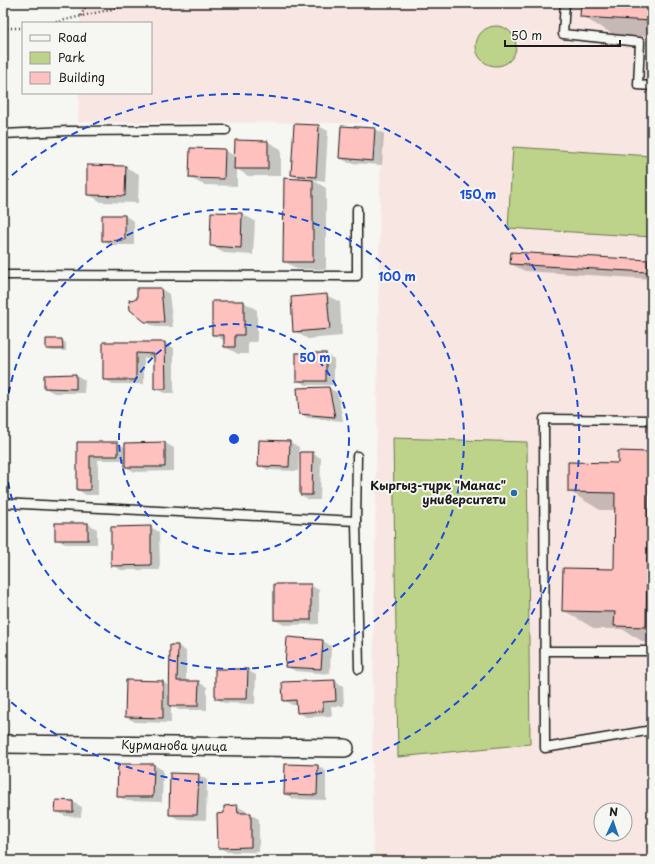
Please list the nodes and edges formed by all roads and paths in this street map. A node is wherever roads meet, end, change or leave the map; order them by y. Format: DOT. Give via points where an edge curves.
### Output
graph roads {
  1 [pos="87,3"];
  2 [pos="138,3"];
  3 [pos="565,3"];
  4 [pos="80,17"];
  5 [pos="57,22"];
  6 [pos="3,28"];
  7 [pos="22,28"];
  8 [pos="652,86"];
  9 [pos="226,130"];
  10 [pos="3,134"];
  11 [pos="358,209"];
  12 [pos="3,274"];
  13 [pos="652,420"];
  14 [pos="357,456"];
  15 [pos="3,503"];
  16 [pos="356,521"];
  17 [pos="652,651"];
  18 [pos="545,652"];
  19 [pos="358,669"];
  20 [pos="652,730"];
  21 [pos="3,744"];
  22 [pos="345,748"];
  1 -- 4 [label="path"];
  2 -- 4 [label="path"];
  3 -- 8 [label="lane" via="564,34 640,42 638,85"];
  4 -- 5 [label="path"];
  6 -- 7 [label="path"];
  9 -- 10 [label="lane" via="67,130"];
  11 -- 12 [label="lane" via="357,276"];
  13 -- 18 [label="lane" via="544,419"];
  14 -- 16 [label="lane"];
  15 -- 16 [label="lane"];
  16 -- 19 [label="lane"];
  17 -- 18 [label="lane"];
  18 -- 20 [label="lane" via="545,748"];
  21 -- 22 [label="street, Курманова улица"];
}
